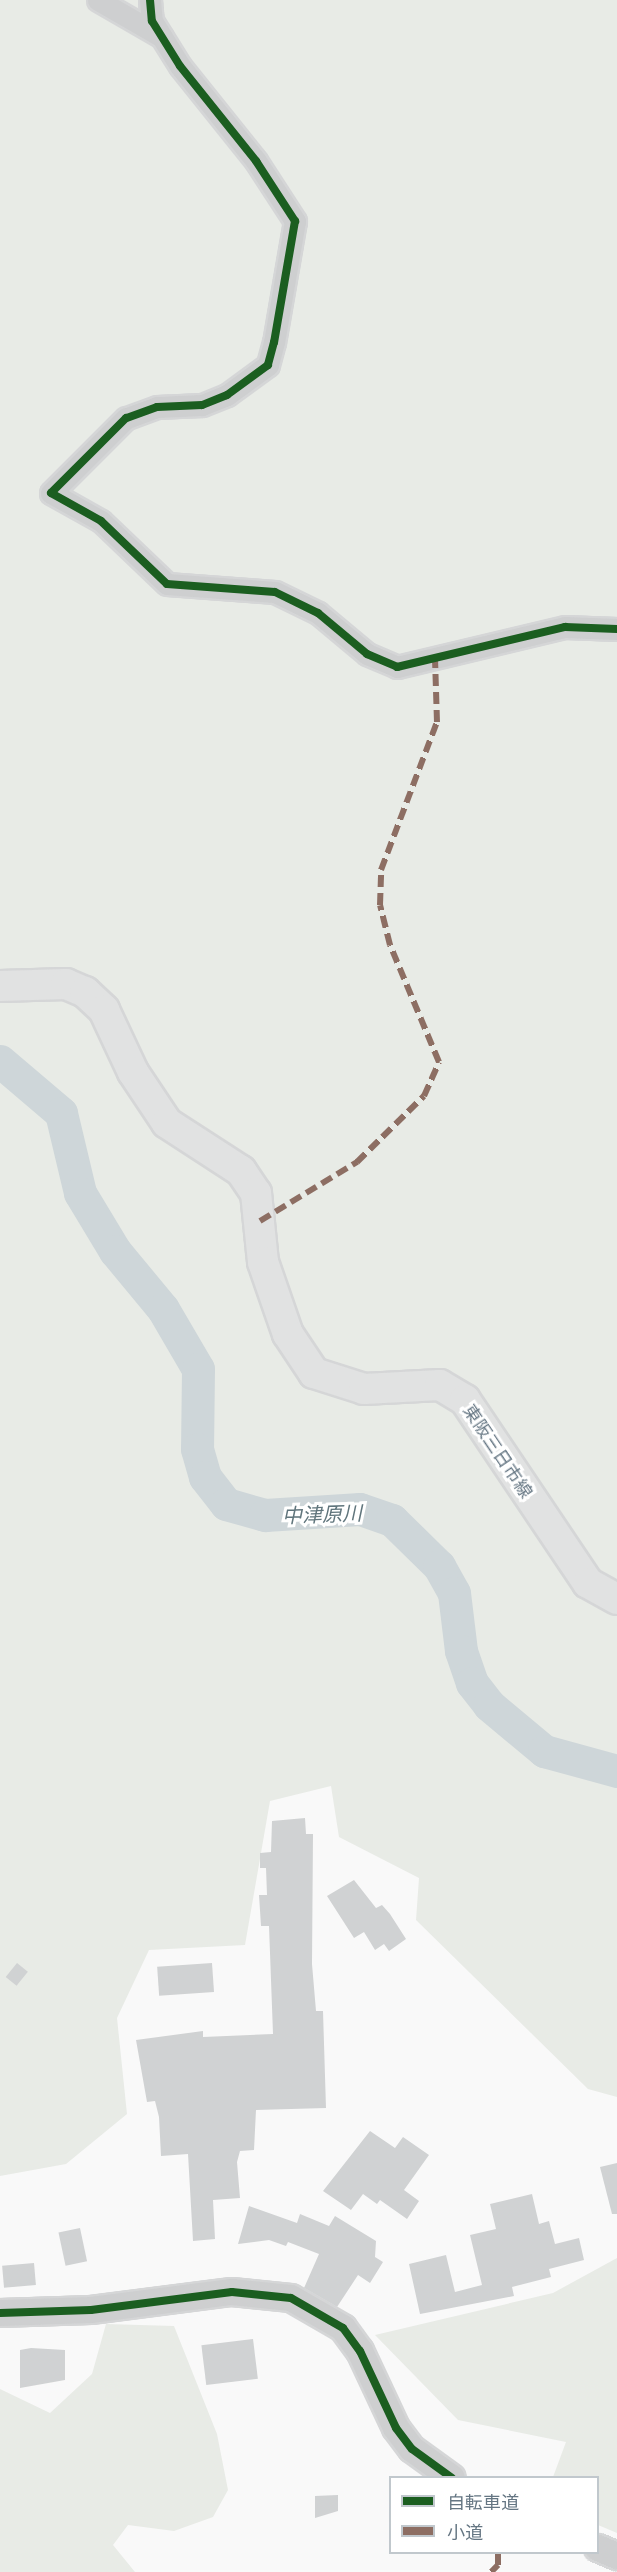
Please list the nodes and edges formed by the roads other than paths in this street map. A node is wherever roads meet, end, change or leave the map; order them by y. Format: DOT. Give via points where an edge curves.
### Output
graph roads {
  1 [pos="98,0"];
  2 [pos="150,0"];
  3 [pos="163,37"];
  4 [pos="617,629"];
  5 [pos="0,986"];
  6 [pos="617,1599"];
  7 [pos="0,2313"];
  8 [pos="449,2476"];
  9 [pos="599,2549"];
  10 [pos="617,2556"];
  1 -- 3 [label="street"];
  2 -- 3 [label="street" via="152,21"];
  3 -- 4 [label="street" via="295,221 274,342 268,365 227,396 202,405 157,407 126,418 51,493 101,521 167,584 275,592 318,613 367,654 397,667 565,627"];
  5 -- 6 [label="main road, 東阪三日市線" via="66,984 85,992 104,1010 133,1072 167,1123 242,1171 255,1193 263,1263 288,1334 314,1373 363,1389 440,1385 465,1400 588,1583"];
  7 -- 8 [label="street" via="91,2310 232,2292 291,2298 343,2328 360,2351 396,2428 412,2449"];
  9 -- 10 [label="street"];
}
